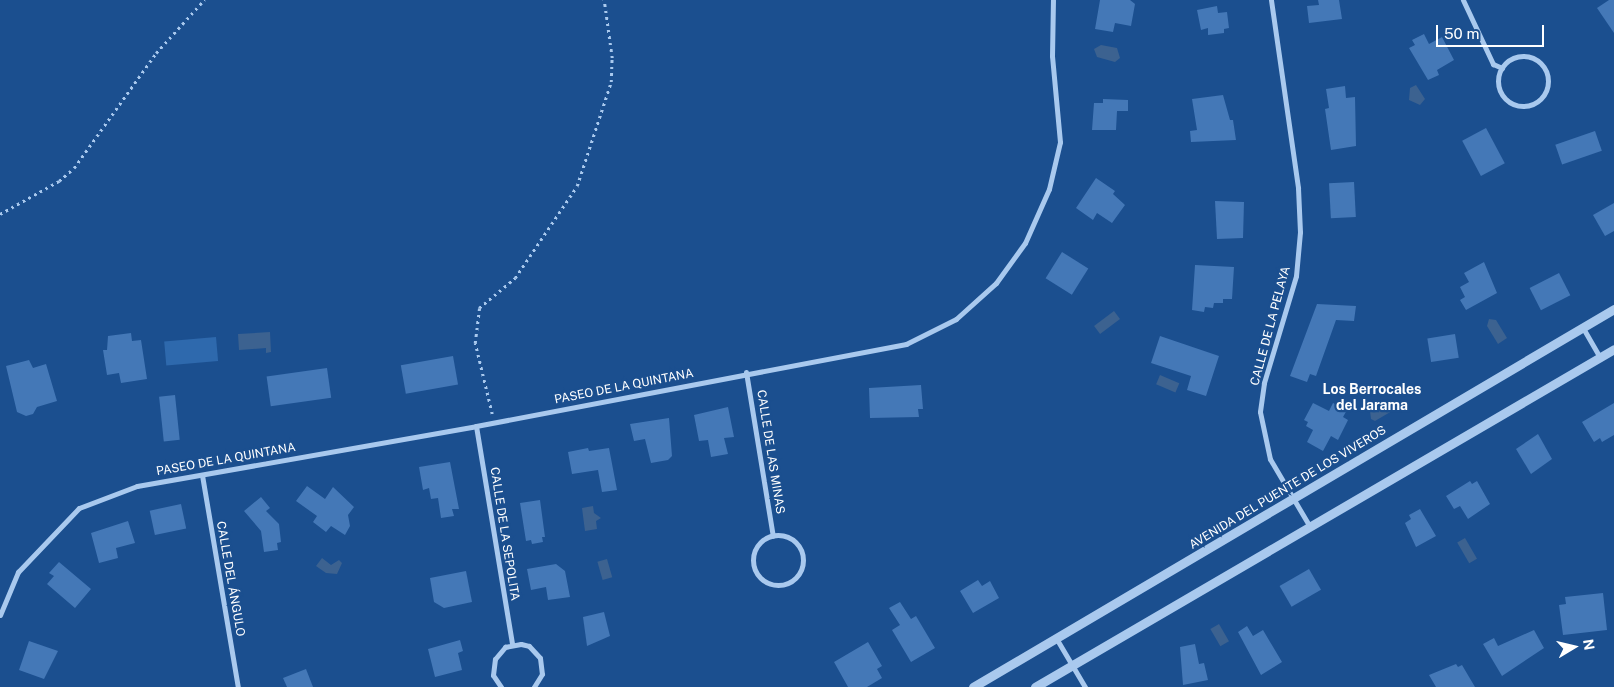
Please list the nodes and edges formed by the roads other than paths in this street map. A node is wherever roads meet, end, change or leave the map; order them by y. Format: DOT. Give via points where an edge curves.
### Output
graph roads {
  1 [pos="1053,0"];
  2 [pos="1271,0"];
  3 [pos="1463,0"];
  4 [pos="1502,68"];
  5 [pos="1614,309"];
  6 [pos="1583,328"];
  7 [pos="1614,349"];
  8 [pos="1600,357"];
  9 [pos="746,372"];
  10 [pos="476,426"];
  11 [pos="202,475"];
  12 [pos="1294,500"];
  13 [pos="1310,527"];
  14 [pos="773,536"];
  15 [pos="0,615"];
  16 [pos="1056,638"];
  17 [pos="512,644"];
  18 [pos="1072,665"];
  19 [pos="238,687"];
  20 [pos="501,687"];
  21 [pos="534,687"];
  22 [pos="972,687"];
  23 [pos="1035,687"];
  24 [pos="1085,687"];
  1 -- 9 [label="street, PASEO DE LA QUINTANA" via="1052,56 1060,142 1048,189 1024,242 996,283 956,319 906,344"];
  2 -- 12 [label="street, CALLE DE LA PELAYA" via="1298,188 1300,232 1296,276 1264,384 1260,412 1270,459"];
  3 -- 4 [label="street" via="1493,64"];
  4 -- 4 [label="street" via="1498,83 1510,102 1533,104 1544,94 1548,77 1539,62 1515,57"];
  5 -- 6 [label="street, AVENIDA DEL PUENTE DE LOS VIVEROS"];
  6 -- 8 [label="street"];
  6 -- 12 [label="street, AVENIDA DEL PUENTE DE LOS VIVEROS"];
  7 -- 8 [label="street"];
  8 -- 13 [label="street"];
  9 -- 10 [label="street, PASEO DE LA QUINTANA"];
  9 -- 14 [label="street, CALLE DE LAS MINAS"];
  10 -- 11 [label="street, PASEO DE LA QUINTANA"];
  10 -- 17 [label="street, CALLE DE LA SEPOLITA"];
  11 -- 15 [label="street, PASEO DE LA QUINTANA" via="137,486 79,508 18,572"];
  11 -- 19 [label="street, CALLE DEL ÁNGULO"];
  12 -- 13 [label="street, CALLE DE LA PELAYA"];
  12 -- 16 [label="street, AVENIDA DEL PUENTE DE LOS VIVEROS"];
  13 -- 18 [label="street"];
  14 -- 14 [label="street" via="760,544 753,558 754,566 763,580 770,584 786,584 799,573 803,558 796,543 789,538"];
  16 -- 18 [label="street"];
  16 -- 22 [label="street, AVENIDA DEL PUENTE DE LOS VIVEROS"];
  17 -- 20 [label="street" via="494,659 494,675"];
  17 -- 21 [label="street" via="529,646 540,658 542,674"];
  18 -- 23 [label="street"];
  18 -- 24 [label="street"];
}
